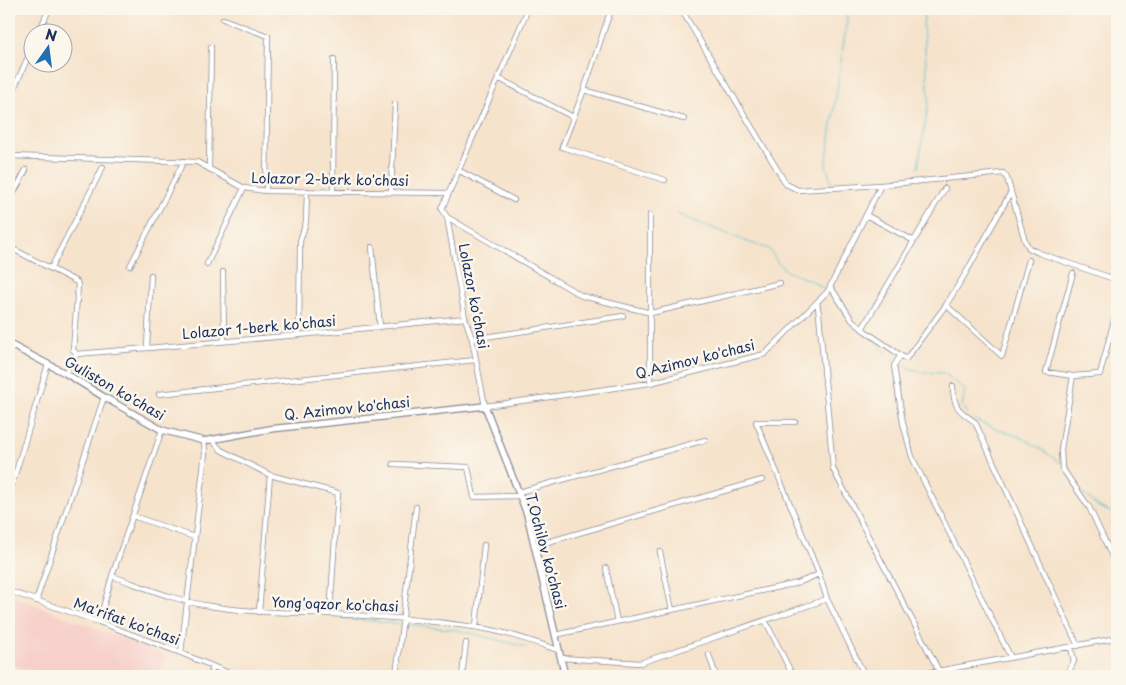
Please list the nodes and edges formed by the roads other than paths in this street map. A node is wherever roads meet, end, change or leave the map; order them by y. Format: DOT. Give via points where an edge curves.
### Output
graph roads {
  1 [pos="49,9"];
  2 [pos="528,9"];
  3 [pos="611,9"];
  4 [pos="681,9"];
  5 [pos="223,19"];
  6 [pos="43,22"];
  7 [pos="211,47"];
  8 [pos="334,59"];
  9 [pos="22,71"];
  10 [pos="498,78"];
  11 [pos="584,90"];
  12 [pos="9,100"];
  13 [pos="396,104"];
  14 [pos="573,117"];
  15 [pos="684,119"];
  16 [pos="9,156"];
  17 [pos="184,161"];
  18 [pos="103,167"];
  19 [pos="209,169"];
  20 [pos="26,170"];
  21 [pos="458,170"];
  22 [pos="665,180"];
  23 [pos="881,186"];
  24 [pos="244,188"];
  25 [pos="945,188"];
  26 [pos="266,191"];
  27 [pos="307,191"];
  28 [pos="333,191"];
  29 [pos="391,192"];
  30 [pos="1011,192"];
  31 [pos="448,193"];
  32 [pos="514,200"];
  33 [pos="9,202"];
  34 [pos="650,215"];
  35 [pos="866,215"];
  36 [pos="447,217"];
  37 [pos="914,241"];
  38 [pos="9,247"];
  39 [pos="372,247"];
  40 [pos="1029,260"];
  41 [pos="207,264"];
  42 [pos="130,266"];
  43 [pos="51,268"];
  44 [pos="223,272"];
  45 [pos="1073,273"];
  46 [pos="150,275"];
  47 [pos="1117,280"];
  48 [pos="780,283"];
  49 [pos="830,286"];
  50 [pos="817,302"];
  51 [pos="946,305"];
  52 [pos="1117,309"];
  53 [pos="651,313"];
  54 [pos="623,316"];
  55 [pos="465,318"];
  56 [pos="380,327"];
  57 [pos="862,329"];
  58 [pos="299,335"];
  59 [pos="472,338"];
  60 [pos="224,341"];
  61 [pos="9,344"];
  62 [pos="148,347"];
  63 [pos="77,354"];
  64 [pos="900,356"];
  65 [pos="475,360"];
  66 [pos="48,364"];
  67 [pos="65,373"];
  68 [pos="1073,376"];
  69 [pos="650,383"];
  70 [pos="953,386"];
  71 [pos="160,394"];
  72 [pos="104,397"];
  73 [pos="485,406"];
  74 [pos="795,422"];
  75 [pos="162,430"];
  76 [pos="212,440"];
  77 [pos="705,440"];
  78 [pos="204,442"];
  79 [pos="393,464"];
  80 [pos="270,476"];
  81 [pos="762,480"];
  82 [pos="519,494"];
  83 [pos="9,495"];
  84 [pos="416,507"];
  85 [pos="132,516"];
  86 [pos="194,537"];
  87 [pos="484,545"];
  88 [pos="534,546"];
  89 [pos="660,552"];
  90 [pos="1117,567"];
  91 [pos="606,568"];
  92 [pos="819,574"];
  93 [pos="112,576"];
  94 [pos="9,591"];
  95 [pos="827,598"];
  96 [pos="36,601"];
  97 [pos="186,602"];
  98 [pos="672,610"];
  99 [pos="259,612"];
  100 [pos="330,614"];
  101 [pos="404,618"];
  102 [pos="765,620"];
  103 [pos="99,622"];
  104 [pos="617,622"];
  105 [pos="476,627"];
  106 [pos="555,635"];
  107 [pos="1117,638"];
  108 [pos="466,643"];
  109 [pos="1078,646"];
  110 [pos="1071,648"];
  111 [pos="558,650"];
  112 [pos="181,653"];
  113 [pos="708,655"];
  114 [pos="561,658"];
  115 [pos="1011,658"];
  116 [pos="212,666"];
  117 [pos="939,671"];
  118 [pos="210,676"];
  119 [pos="236,676"];
  120 [pos="396,676"];
  121 [pos="462,676"];
  122 [pos="565,676"];
  123 [pos="716,676"];
  124 [pos="793,676"];
  125 [pos="865,676"];
  126 [pos="911,676"];
  127 [pos="1067,676"];
  1 -- 6 [label="street"];
  2 -- 10 [label="street"];
  3 -- 11 [label="street"];
  4 -- 23 [label="street" via="786,184 798,190"];
  5 -- 26 [label="street" via="268,36"];
  7 -- 19 [label="street"];
  8 -- 28 [label="street"];
  9 -- 12 [label="street"];
  10 -- 14 [label="street"];
  10 -- 21 [label="street"];
  11 -- 14 [label="street"];
  11 -- 15 [label="street"];
  13 -- 29 [label="street"];
  14 -- 22 [label="street" via="562,147"];
  16 -- 17 [label="street, Lolazor 2-berk ko'chasi"];
  17 -- 19 [label="street, Lolazor 2-berk ko'chasi" via="197,162"];
  17 -- 42 [label="street"];
  18 -- 43 [label="street"];
  19 -- 24 [label="street, Lolazor 2-berk ko'chasi"];
  20 -- 33 [label="street"];
  21 -- 31 [label="street"];
  21 -- 32 [label="street"];
  23 -- 30 [label="street" via="1003,173 1008,178"];
  23 -- 35 [label="street, Q.Azimov ko'chasi"];
  24 -- 26 [label="street, Lolazor 2-berk ko'chasi"];
  24 -- 41 [label="street"];
  25 -- 37 [label="street"];
  26 -- 27 [label="street, Lolazor 2-berk ko'chasi"];
  27 -- 28 [label="street, Lolazor 2-berk ko'chasi"];
  27 -- 58 [label="street" via="306,222 300,241"];
  28 -- 29 [label="street, Lolazor 2-berk ko'chasi"];
  29 -- 31 [label="street, Lolazor 2-berk ko'chasi"];
  30 -- 47 [label="street" via="1028,248"];
  30 -- 51 [label="street"];
  31 -- 36 [label="street, Lolazor ko'chasi" via="442,209"];
  34 -- 53 [label="street"];
  35 -- 37 [label="street"];
  35 -- 49 [label="street, Q.Azimov ko'chasi"];
  36 -- 53 [label="street" via="582,296"];
  36 -- 55 [label="street, Lolazor ko'chasi"];
  37 -- 57 [label="street"];
  38 -- 43 [label="street"];
  39 -- 56 [label="street"];
  40 -- 51 [label="street" via="1002,356"];
  43 -- 63 [label="street" via="75,280 78,285 73,350"];
  44 -- 60 [label="street"];
  45 -- 68 [label="street" via="1046,372"];
  46 -- 62 [label="street"];
  48 -- 53 [label="street"];
  49 -- 50 [label="street, Q.Azimov ko'chasi"];
  49 -- 57 [label="street" via="852,320"];
  50 -- 69 [label="street, Q.Azimov ko'chasi" via="765,354"];
  50 -- 117 [label="street" via="833,469"];
  51 -- 64 [label="street" via="906,359"];
  52 -- 68 [label="street" via="1100,374"];
  53 -- 69 [label="street"];
  54 -- 59 [label="street"];
  55 -- 56 [label="street, Lolazor 1-berk ko'chasi"];
  55 -- 59 [label="street, Lolazor ko'chasi"];
  56 -- 58 [label="street, Lolazor 1-berk ko'chasi"];
  57 -- 64 [label="street"];
  58 -- 60 [label="street, Lolazor 1-berk ko'chasi"];
  59 -- 65 [label="street, Lolazor ko'chasi"];
  60 -- 62 [label="street, Lolazor 1-berk ko'chasi"];
  61 -- 66 [label="main road, Guliston ko'chasi"];
  62 -- 63 [label="street, Lolazor 1-berk ko'chasi"];
  63 -- 67 [label="street"];
  64 -- 115 [label="street" via="894,366 912,458"];
  65 -- 71 [label="street"];
  65 -- 73 [label="street, Lolazor ko'chasi"];
  66 -- 67 [label="main road, Guliston ko'chasi"];
  66 -- 83 [label="street"];
  67 -- 72 [label="main road, Guliston ko'chasi"];
  68 -- 90 [label="street" via="1061,449 1062,468 1090,507"];
  69 -- 73 [label="street, Q.Azimov ko'chasi"];
  70 -- 109 [label="street" via="953,399 959,411 974,422"];
  72 -- 75 [label="main road, Guliston ko'chasi"];
  72 -- 96 [label="street"];
  73 -- 76 [label="main road, Q. Azimov ko'chasi" via="270,429"];
  73 -- 82 [label="main road, T.Ochilov ko'chasi"];
  74 -- 92 [label="street" via="756,422"];
  75 -- 78 [label="main road, Guliston ko'chasi"];
  75 -- 85 [label="street"];
  76 -- 78 [label="main road, Guliston ko'chasi"];
  76 -- 80 [label="street" via="221,450"];
  77 -- 82 [label="street"];
  78 -- 86 [label="street"];
  79 -- 82 [label="street" via="468,467 474,497"];
  80 -- 99 [label="street"];
  80 -- 100 [label="street" via="338,493"];
  81 -- 88 [label="street"];
  82 -- 88 [label="main road, T.Ochilov ko'chasi"];
  84 -- 101 [label="street"];
  85 -- 86 [label="street"];
  85 -- 93 [label="street"];
  86 -- 97 [label="street"];
  87 -- 105 [label="street"];
  88 -- 106 [label="main road, T.Ochilov ko'chasi"];
  89 -- 98 [label="street"];
  91 -- 104 [label="street"];
  92 -- 95 [label="street"];
  92 -- 98 [label="street" via="798,583"];
  93 -- 97 [label="street, Yong'oqzor ko'chasi"];
  93 -- 103 [label="street"];
  94 -- 96 [label="street, Ma'rifat ko'chasi"];
  95 -- 102 [label="street"];
  95 -- 125 [label="street"];
  96 -- 103 [label="street, Ma'rifat ko'chasi"];
  97 -- 99 [label="street, Yong'oqzor ko'chasi"];
  97 -- 112 [label="street"];
  98 -- 104 [label="street"];
  99 -- 100 [label="street, Yong'oqzor ko'chasi"];
  100 -- 101 [label="street, Yong'oqzor ko'chasi"];
  101 -- 105 [label="street, Yong'oqzor ko'chasi"];
  101 -- 120 [label="street"];
  102 -- 114 [label="street" via="640,663"];
  102 -- 124 [label="street"];
  103 -- 112 [label="street, Ma'rifat ko'chasi"];
  104 -- 106 [label="street"];
  105 -- 111 [label="street, Yong'oqzor ko'chasi"];
  106 -- 111 [label="main road, T.Ochilov ko'chasi"];
  107 -- 109 [label="street"];
  108 -- 121 [label="street"];
  109 -- 110 [label="street"];
  110 -- 115 [label="street"];
  110 -- 127 [label="street" via="1074,661"];
  111 -- 114 [label="main road, T.Ochilov ko'chasi"];
  112 -- 116 [label="street, Ma'rifat ko'chasi"];
  113 -- 123 [label="street"];
  114 -- 122 [label="main road, T.Ochilov ko'chasi"];
  115 -- 117 [label="street"];
  116 -- 118 [label="street"];
  116 -- 119 [label="street, Ma'rifat ko'chasi"];
  117 -- 126 [label="street"];
}
